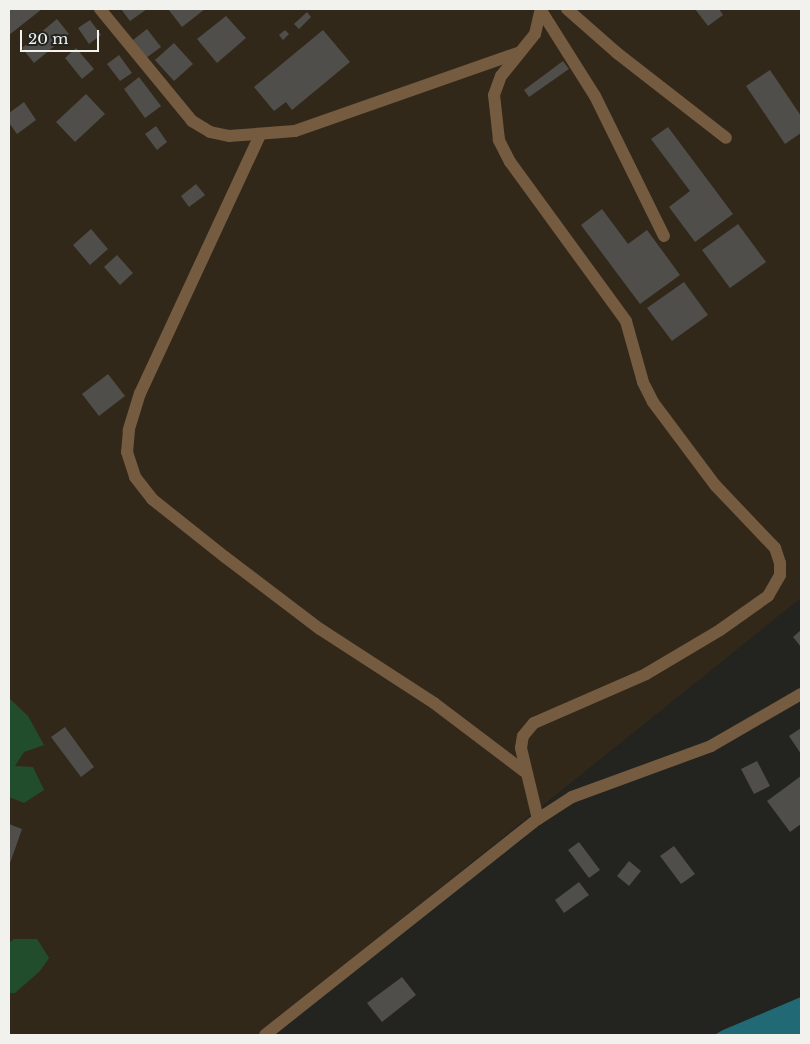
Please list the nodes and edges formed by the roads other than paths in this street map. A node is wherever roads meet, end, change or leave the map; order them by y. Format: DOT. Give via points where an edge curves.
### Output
graph roads {
  1 [pos="100,9"];
  2 [pos="567,9"];
  3 [pos="542,10"];
  4 [pos="522,52"];
  5 [pos="260,135"];
  6 [pos="726,138"];
  7 [pos="664,236"];
  8 [pos="801,694"];
  9 [pos="524,771"];
  10 [pos="538,819"];
  11 [pos="265,1035"];
  1 -- 5 [label="street" via="192,121 210,132 229,136"];
  2 -- 6 [label="street" via="617,53"];
  3 -- 4 [label="street" via="535,34"];
  3 -- 7 [label="street" via="595,96"];
  4 -- 5 [label="street" via="345,116 295,130"];
  4 -- 9 [label="street" via="501,76 494,95 499,140 510,162 626,321 642,382 653,402 715,485 775,548 780,563 780,576 768,596 720,630 646,674 534,723 523,736"];
  5 -- 9 [label="street" via="140,393 129,430 127,452 135,477 152,499 240,569 320,629 434,703"];
  8 -- 10 [label="street" via="711,746 609,781 572,797"];
  9 -- 10 [label="street"];
  10 -- 11 [label="street"];
}
